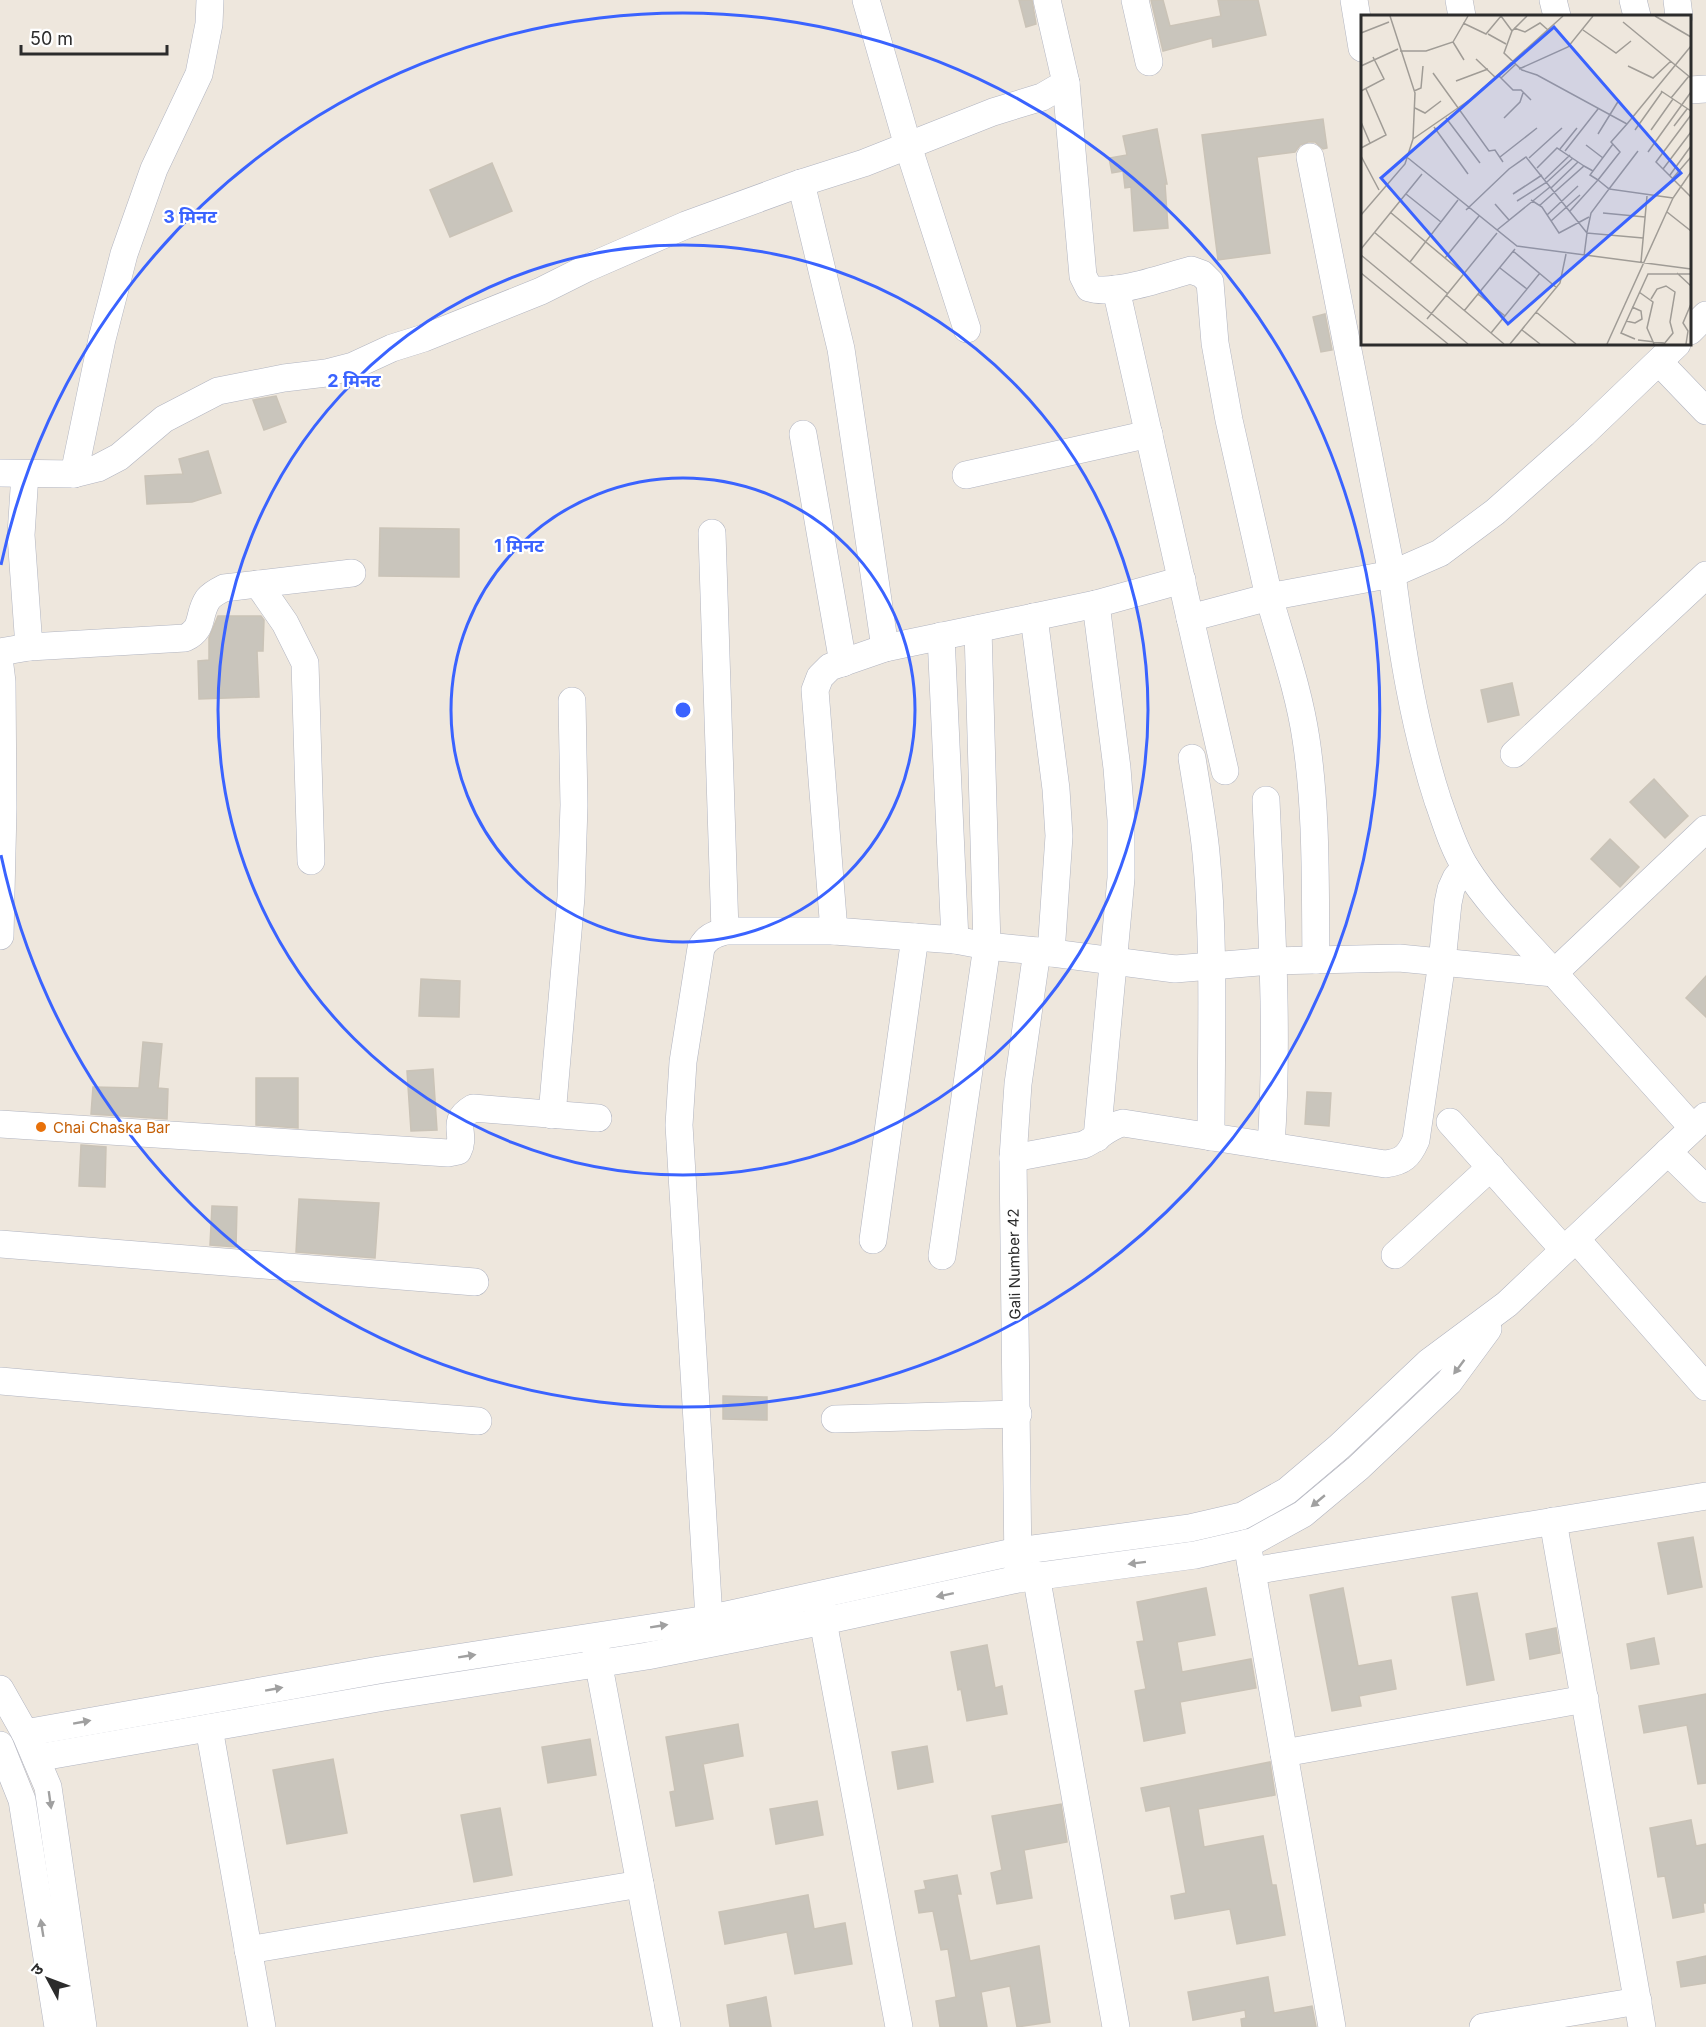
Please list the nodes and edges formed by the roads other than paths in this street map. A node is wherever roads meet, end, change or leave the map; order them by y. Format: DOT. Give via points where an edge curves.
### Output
graph roads {
  1 [pos="210,0"];
  2 [pos="866,0"];
  3 [pos="1047,0"];
  4 [pos="1135,0"];
  5 [pos="1354,0"];
  6 [pos="1459,0"];
  7 [pos="1553,0"];
  8 [pos="1633,0"];
  9 [pos="1677,0"];
  10 [pos="1462,15"];
  11 [pos="1557,15"];
  12 [pos="1637,15"];
  13 [pos="1679,15"];
  14 [pos="1361,42"];
  15 [pos="1149,62"];
  16 [pos="1065,83"];
  17 [pos="1691,88"];
  18 [pos="1706,89"];
  19 [pos="908,146"];
  20 [pos="1310,157"];
  21 [pos="801,183"];
  22 [pos="1116,289"];
  23 [pos="1706,315"];
  24 [pos="967,329"];
  25 [pos="1691,329"];
  26 [pos="1668,353"];
  27 [pos="1706,411"];
  28 [pos="803,434"];
  29 [pos="1149,434"];
  30 [pos="12,473"];
  31 [pos="74,474"];
  32 [pos="966,475"];
  33 [pos="712,533"];
  34 [pos="352,573"];
  35 [pos="1392,574"];
  36 [pos="1706,575"];
  37 [pos="1182,580"];
  38 [pos="258,584"];
  39 [pos="1269,597"];
  40 [pos="1096,604"];
  41 [pos="1034,617"];
  42 [pos="1190,618"];
  43 [pos="978,629"];
  44 [pos="941,636"];
  45 [pos="29,647"];
  46 [pos="885,648"];
  47 [pos="0,652"];
  48 [pos="843,663"];
  49 [pos="1,676"];
  50 [pos="572,701"];
  51 [pos="1514,754"];
  52 [pos="1192,758"];
  53 [pos="1225,771"];
  54 [pos="1266,800"];
  55 [pos="1706,829"];
  56 [pos="311,861"];
  57 [pos="1465,867"];
  58 [pos="725,931"];
  59 [pos="834,931"];
  60 [pos="0,936"];
  61 [pos="915,937"];
  62 [pos="955,940"];
  63 [pos="987,946"];
  64 [pos="1044,952"];
  65 [pos="1316,960"];
  66 [pos="1112,961"];
  67 [pos="1272,962"];
  68 [pos="1442,962"];
  69 [pos="1211,968"];
  70 [pos="1554,973"];
  71 [pos="552,1115"];
  72 [pos="598,1118"];
  73 [pos="1450,1122"];
  74 [pos="1700,1122"];
  75 [pos="0,1124"];
  76 [pos="1211,1137"];
  77 [pos="1097,1138"];
  78 [pos="1271,1146"];
  79 [pos="1668,1152"];
  80 [pos="1013,1158"];
  81 [pos="1491,1167"];
  82 [pos="1706,1190"];
  83 [pos="873,1240"];
  84 [pos="0,1244"];
  85 [pos="1570,1245"];
  86 [pos="1395,1255"];
  87 [pos="942,1256"];
  88 [pos="475,1282"];
  89 [pos="1507,1304"];
  90 [pos="0,1381"];
  91 [pos="1706,1387"];
  92 [pos="1018,1414"];
  93 [pos="835,1419"];
  94 [pos="478,1420"];
  95 [pos="1706,1496"];
  96 [pos="1553,1521"];
  97 [pos="1247,1543"];
  98 [pos="1018,1551"];
  99 [pos="1252,1571"];
  100 [pos="1027,1577"];
  101 [pos="818,1595"];
  102 [pos="824,1622"];
  103 [pos="709,1631"];
  104 [pos="594,1636"];
  105 [pos="598,1663"];
  106 [pos="0,1689"];
  107 [pos="1585,1699"];
  108 [pos="209,1728"];
  109 [pos="25,1733"];
  110 [pos="0,1745"];
  111 [pos="1284,1753"];
  112 [pos="36,1758"];
  113 [pos="640,1884"];
  114 [pos="248,1950"];
  115 [pos="1640,2014"];
  116 [pos="58,2027"];
  117 [pos="83,2027"];
  118 [pos="262,2027"];
  119 [pos="667,2027"];
  120 [pos="899,2027"];
  121 [pos="1116,2027"];
  122 [pos="1332,2027"];
  123 [pos="1483,2027"];
  1 -- 31 [label="street" via="199,74 154,169 124,254"];
  2 -- 19 [label="street"];
  3 -- 16 [label="street"];
  4 -- 15 [label="street"];
  5 -- 14 [label="street"];
  6 -- 10 [label="street"];
  7 -- 11 [label="street"];
  8 -- 12 [label="street"];
  9 -- 13 [label="street"];
  16 -- 19 [label="street" via="1042,97"];
  16 -- 22 [label="street" via="1083,276 1089,288"];
  17 -- 18 [label="street"];
  19 -- 21 [label="street"];
  19 -- 24 [label="street"];
  20 -- 35 [label="street"];
  21 -- 31 [label="street" via="686,225 541,291 353,366 218,391 164,419 119,457"];
  21 -- 46 [label="street" via="841,350"];
  22 -- 29 [label="street"];
  22 -- 39 [label="street" via="1191,270 1210,282 1215,343 1229,420"];
  23 -- 25 [label="street"];
  26 -- 27 [label="street"];
  26 -- 35 [label="street" via="1495,512 1440,553"];
  28 -- 48 [label="street"];
  29 -- 32 [label="street"];
  29 -- 37 [label="street"];
  30 -- 31 [label="street"];
  30 -- 45 [label="street"];
  33 -- 58 [label="street"];
  34 -- 38 [label="street"];
  35 -- 39 [label="street"];
  35 -- 57 [label="street" via="1413,713 1447,828"];
  36 -- 51 [label="street"];
  37 -- 40 [label="street"];
  37 -- 42 [label="street"];
  38 -- 45 [label="street" via="224,588 210,597 202,610 199,627 185,638"];
  38 -- 56 [label="street" via="285,623 305,663"];
  39 -- 42 [label="street"];
  39 -- 65 [label="street" via="1306,738 1312,800"];
  40 -- 41 [label="street"];
  40 -- 66 [label="street" via="1121,820 1121,878"];
  41 -- 43 [label="street"];
  41 -- 64 [label="street, Gali Number 42" via="1059,836"];
  42 -- 53 [label="street"];
  43 -- 44 [label="street"];
  43 -- 63 [label="street"];
  44 -- 46 [label="street"];
  44 -- 62 [label="street"];
  45 -- 47 [label="street"];
  46 -- 48 [label="street"];
  48 -- 59 [label="street" via="830,667 815,690"];
  49 -- 60 [label="street"];
  50 -- 71 [label="street" via="571,897"];
  52 -- 69 [label="street" via="1206,854"];
  54 -- 67 [label="street"];
  55 -- 70 [label="street"];
  57 -- 68 [label="street" via="1451,889"];
  57 -- 70 [label="street"];
  58 -- 59 [label="street"];
  58 -- 103 [label="street" via="713,934 701,948 683,1062 679,1125"];
  59 -- 61 [label="street"];
  61 -- 62 [label="street"];
  61 -- 83 [label="street"];
  62 -- 63 [label="street"];
  63 -- 64 [label="street"];
  63 -- 87 [label="street"];
  64 -- 66 [label="street"];
  64 -- 80 [label="street, Gali Number 42" via="1017,1084"];
  65 -- 67 [label="street"];
  65 -- 68 [label="street" via="1399,958"];
  66 -- 69 [label="street" via="1175,969"];
  66 -- 77 [label="street"];
  67 -- 69 [label="street"];
  67 -- 78 [label="street" via="1276,1055"];
  68 -- 70 [label="street"];
  68 -- 78 [label="street" via="1416,1140 1410,1154 1398,1163 1385,1164"];
  69 -- 76 [label="street"];
  70 -- 74 [label="street"];
  71 -- 72 [label="street"];
  71 -- 75 [label="street" via="473,1108 459,1123 458,1151 448,1153"];
  73 -- 81 [label="street"];
  74 -- 79 [label="street"];
  76 -- 77 [label="street" via="1123,1122 1112,1125"];
  76 -- 78 [label="street"];
  77 -- 80 [label="street"];
  79 -- 82 [label="street"];
  79 -- 85 [label="street"];
  80 -- 92 [label="street, Gali Number 42"];
  81 -- 85 [label="street"];
  81 -- 86 [label="street"];
  84 -- 88 [label="street"];
  85 -- 89 [label="street"];
  85 -- 91 [label="street"];
  89 -- 97 [label="street, one-way" via="1449,1382 1358,1468 1303,1514"];
  89 -- 98 [label="street" via="1429,1362 1287,1491 1242,1516 1190,1528"];
  90 -- 94 [label="street"];
  92 -- 93 [label="street"];
  92 -- 98 [label="street, Gali Number 42"];
  95 -- 96 [label="street"];
  96 -- 99 [label="street"];
  96 -- 107 [label="street"];
  97 -- 99 [label="street"];
  97 -- 100 [label="street, one-way" via="1195,1556"];
  98 -- 100 [label="street, Gali Number 42"];
  98 -- 101 [label="street"];
  99 -- 111 [label="street"];
  100 -- 102 [label="street, one-way"];
  100 -- 121 [label="street, Gali Number 42"];
  101 -- 102 [label="street"];
  101 -- 103 [label="street"];
  102 -- 103 [label="street"];
  102 -- 120 [label="street"];
  104 -- 103 [label="street, one-way"];
  103 -- 105 [label="street"];
  104 -- 105 [label="street"];
  109 -- 104 [label="street, one-way"];
  105 -- 108 [label="street"];
  105 -- 113 [label="street"];
  106 -- 109 [label="street"];
  107 -- 111 [label="street"];
  107 -- 115 [label="street"];
  108 -- 112 [label="street"];
  108 -- 114 [label="street"];
  109 -- 112 [label="street"];
  116 -- 110 [label="street, one-way" via="22,1800"];
  111 -- 122 [label="street"];
  112 -- 117 [label="street, one-way" via="48,1787"];
  113 -- 114 [label="street"];
  113 -- 119 [label="street"];
  114 -- 118 [label="street"];
  115 -- 123 [label="street"];
}
